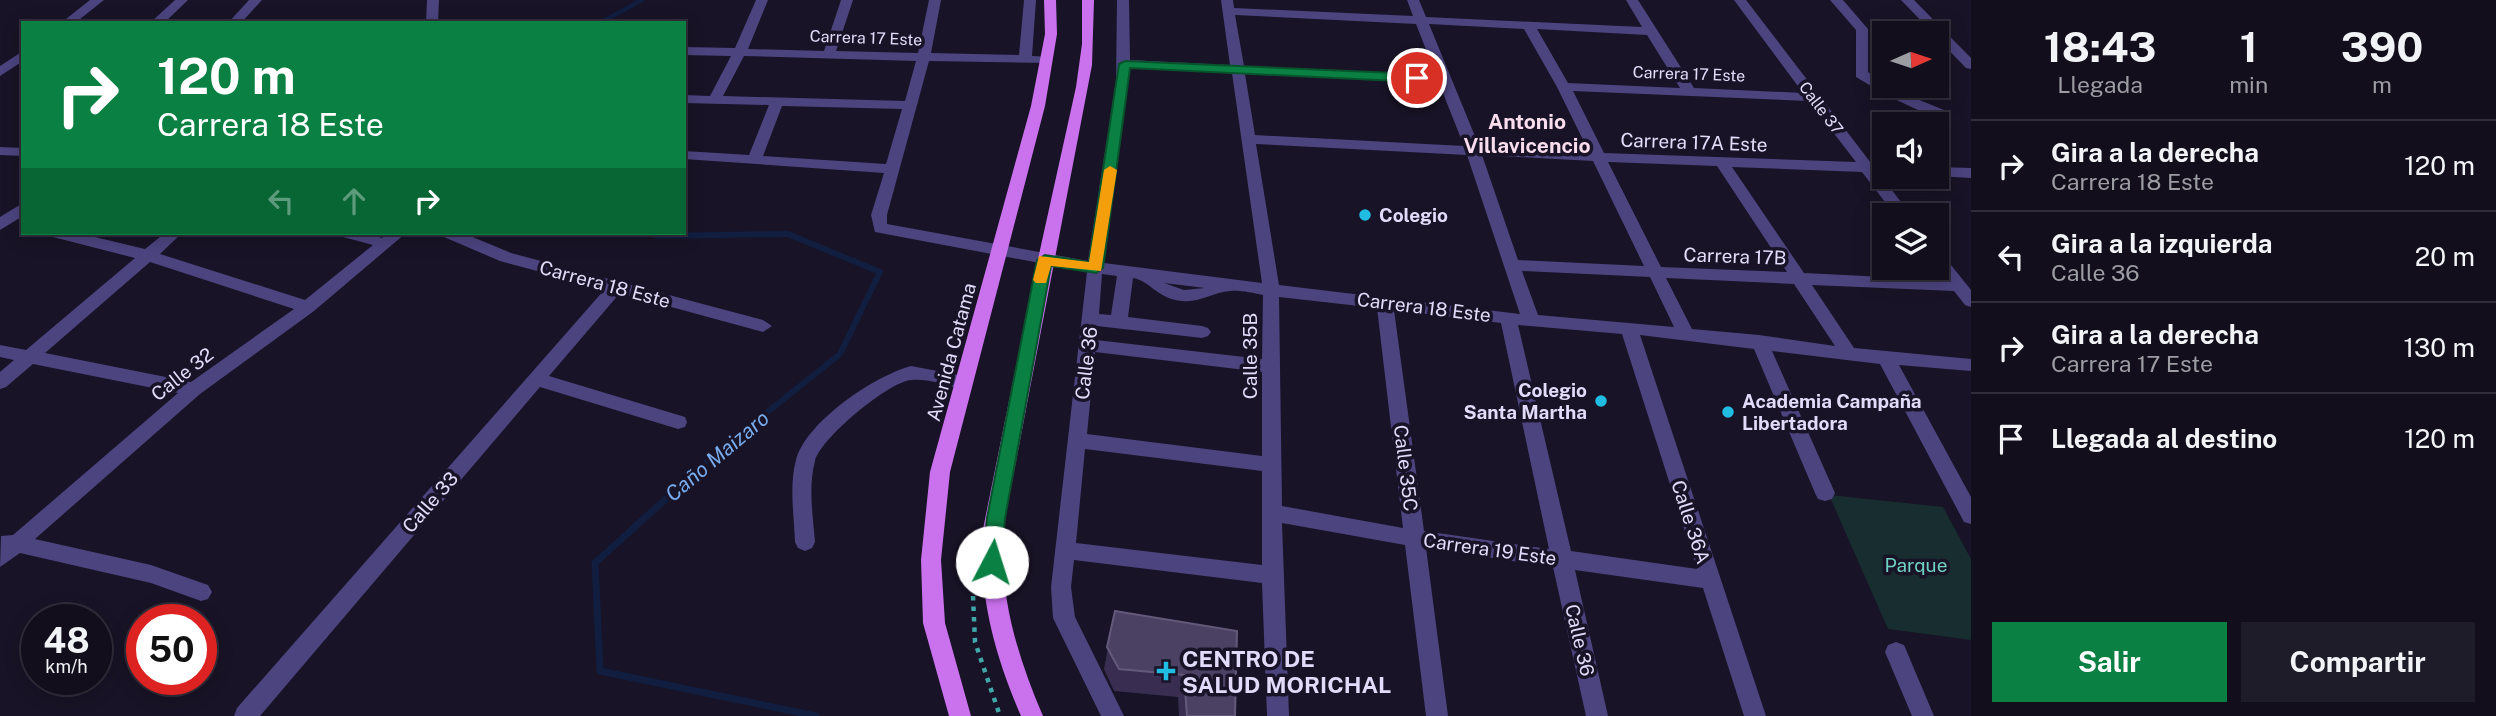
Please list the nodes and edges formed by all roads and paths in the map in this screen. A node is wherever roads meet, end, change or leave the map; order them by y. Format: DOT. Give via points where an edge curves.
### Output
graph roads {
  1 [pos="98,0"];
  2 [pos="182,0"];
  3 [pos="256,0"];
  4 [pos="433,0"];
  5 [pos="762,0"];
  6 [pos="847,0"];
  7 [pos="935,0"];
  8 [pos="1030,0"];
  9 [pos="1050,0"];
  10 [pos="1088,0"];
  11 [pos="1123,0"];
  12 [pos="1413,0"];
  13 [pos="1632,0"];
  14 [pos="1740,0"];
  15 [pos="1836,0"];
  16 [pos="1907,0"];
  17 [pos="1228,6"];
  18 [pos="1420,20"];
  19 [pos="70,21"];
  20 [pos="158,21"];
  21 [pos="235,21"];
  22 [pos="432,21"];
  23 [pos="1529,26"];
  24 [pos="1650,31"];
  25 [pos="686,51"];
  26 [pos="740,52"];
  27 [pos="829,54"];
  28 [pos="924,57"];
  29 [pos="20,59"];
  30 [pos="1025,59"];
  31 [pos="0,60"];
  32 [pos="1046,60"];
  33 [pos="1125,64"];
  34 [pos="1971,65"];
  35 [pos="1237,69"];
  36 [pos="0,72"];
  37 [pos="1443,79"];
  38 [pos="1564,87"];
  39 [pos="1690,93"];
  40 [pos="1812,97"];
  41 [pos="686,99"];
  42 [pos="715,99"];
  43 [pos="777,102"];
  44 [pos="911,105"];
  45 [pos="1937,112"];
  46 [pos="1250,139"];
  47 [pos="1473,150"];
  48 [pos="0,151"];
  49 [pos="21,152"];
  50 [pos="686,155"];
  51 [pos="1598,158"];
  52 [pos="755,159"];
  53 [pos="1722,162"];
  54 [pos="1865,167"];
  55 [pos="1872,167"];
  56 [pos="891,169"];
  57 [pos="1949,172"];
  58 [pos="1971,173"];
  59 [pos="1894,203"];
  60 [pos="21,210"];
  61 [pos="8,222"];
  62 [pos="67,235"];
  63 [pos="172,235"];
  64 [pos="366,235"];
  65 [pos="455,235"];
  66 [pos="391,238"];
  67 [pos="999,250"];
  68 [pos="149,256"];
  69 [pos="1045,260"];
  70 [pos="1511,265"];
  71 [pos="1096,268"];
  72 [pos="1126,272"];
  73 [pos="1655,273"];
  74 [pos="1949,274"];
  75 [pos="1798,279"];
  76 [pos="1958,286"];
  77 [pos="615,288"];
  78 [pos="1271,288"];
  79 [pos="1971,301"];
  80 [pos="1385,303"];
  81 [pos="308,307"];
  82 [pos="1508,317"];
  83 [pos="1091,319"];
  84 [pos="1531,321"];
  85 [pos="1119,322"];
  86 [pos="763,326"];
  87 [pos="1629,328"];
  88 [pos="1202,332"];
  89 [pos="1687,336"];
  90 [pos="1759,341"];
  91 [pos="1088,345"];
  92 [pos="0,351"];
  93 [pos="1848,352"];
  94 [pos="29,357"];
  95 [pos="1886,358"];
  96 [pos="1971,365"];
  97 [pos="1272,367"];
  98 [pos="537,379"];
  99 [pos="0,382"];
  100 [pos="964,383"];
  101 [pos="194,389"];
  102 [pos="678,422"];
  103 [pos="1076,440"];
  104 [pos="1272,465"];
  105 [pos="1825,493"];
  106 [pos="1272,513"];
  107 [pos="1971,516"];
  108 [pos="1414,538"];
  109 [pos="805,542"];
  110 [pos="5,548"];
  111 [pos="1064,550"];
  112 [pos="1562,558"];
  113 [pos="1272,575"];
  114 [pos="1709,580"];
  115 [pos="201,592"];
  116 [pos="1896,652"];
  117 [pos="245,716"];
  118 [pos="960,716"];
  119 [pos="1032,716"];
  120 [pos="1113,716"];
  121 [pos="1278,716"];
  122 [pos="1437,716"];
  123 [pos="1597,716"];
  124 [pos="1755,716"];
  125 [pos="1923,716"];
  1 -- 19 [label="street"];
  2 -- 20 [label="street"];
  3 -- 21 [label="street"];
  4 -- 22 [label="street"];
  5 -- 26 [label="street"];
  6 -- 27 [label="street"];
  7 -- 28 [label="street"];
  8 -- 30 [label="street"];
  9 -- 32 [label="main road, Avenida Catama"];
  10 -- 69 [label="main road" via="1091,30 1084,78"];
  11 -- 33 [label="street, Calle 36"];
  12 -- 18 [label="street"];
  13 -- 24 [label="street"];
  14 -- 40 [label="street, Calle 37"];
  15 -- 45 [label="street" via="1863,29 1861,74"];
  16 -- 34 [label="street"];
  17 -- 18 [label="street"];
  17 -- 35 [label="street, Calle 35B"];
  18 -- 23 [label="street"];
  18 -- 37 [label="street"];
  23 -- 24 [label="street"];
  23 -- 38 [label="street"];
  24 -- 39 [label="street"];
  25 -- 26 [label="street, Carrera 17 Este"];
  26 -- 27 [label="street, Carrera 17 Este"];
  26 -- 42 [label="street"];
  27 -- 28 [label="street, Carrera 17 Este"];
  28 -- 30 [label="street, Carrera 17 Este"];
  28 -- 44 [label="street"];
  29 -- 31 [label="street"];
  29 -- 36 [label="street"];
  30 -- 32 [label="street, Carrera 17 Este"];
  32 -- 67 [label="main road, Avenida Catama"];
  33 -- 35 [label="street"];
  33 -- 71 [label="street, Calle 36"];
  35 -- 37 [label="street"];
  35 -- 46 [label="street, Calle 35B"];
  37 -- 47 [label="street"];
  38 -- 39 [label="street, Carrera 17 Este"];
  38 -- 51 [label="street"];
  39 -- 40 [label="street, Carrera 17 Este"];
  40 -- 54 [label="street, Calle 37"];
  41 -- 42 [label="street"];
  42 -- 43 [label="street"];
  43 -- 44 [label="street"];
  43 -- 52 [label="street"];
  44 -- 56 [label="street"];
  46 -- 47 [label="street, Carrera 17A Este"];
  46 -- 78 [label="street, Calle 35B"];
  47 -- 51 [label="street, Carrera 17A Este"];
  47 -- 70 [label="street"];
  48 -- 49 [label="street"];
  50 -- 52 [label="street"];
  51 -- 53 [label="street, Carrera 17A Este"];
  51 -- 73 [label="street"];
  52 -- 56 [label="street"];
  53 -- 54 [label="street, Carrera 17A Este"];
  53 -- 75 [label="street"];
  54 -- 55 [label="street, Carrera 17A Este"];
  54 -- 59 [label="street, Calle 37"];
  56 -- 67 [label="street, Carrera 18 Este" via="880,228"];
  57 -- 58 [label="street"];
  60 -- 61 [label="street"];
  62 -- 68 [label="street"];
  63 -- 68 [label="street"];
  64 -- 66 [label="street"];
  65 -- 77 [label="street, Carrera 18 Este" via="506,257"];
  66 -- 81 [label="street, Calle 32"];
  67 -- 69 [label="street, Carrera 18 Este"];
  67 -- 100 [label="main road, Avenida Catama"];
  68 -- 81 [label="street"];
  68 -- 94 [label="street"];
  69 -- 71 [label="street, Carrera 18 Este"];
  69 -- 119 [label="main road" via="996,518 992,562 998,614 1015,679"];
  70 -- 73 [label="street, Carrera 17B"];
  70 -- 84 [label="street"];
  71 -- 72 [label="street, Carrera 18 Este"];
  71 -- 83 [label="street, Calle 36"];
  72 -- 78 [label="street, Carrera 18 Este"];
  72 -- 85 [label="street"];
  73 -- 75 [label="street, Carrera 17B"];
  73 -- 89 [label="street"];
  74 -- 76 [label="street"];
  75 -- 76 [label="street, Carrera 17B"];
  75 -- 93 [label="street"];
  76 -- 79 [label="street"];
  77 -- 86 [label="street, Carrera 18 Este"];
  77 -- 98 [label="street, Calle 33"];
  78 -- 80 [label="street, Carrera 18 Este"];
  78 -- 97 [label="street, Calle 35B"];
  80 -- 82 [label="street, Carrera 18 Este"];
  80 -- 108 [label="street, Calle 35C"];
  81 -- 101 [label="street, Calle 32"];
  82 -- 84 [label="street, Carrera 18 Este"];
  82 -- 112 [label="street, Calle 36"];
  83 -- 85 [label="street"];
  83 -- 91 [label="street, Calle 36"];
  84 -- 87 [label="street, Carrera 18 Este"];
  85 -- 88 [label="street"];
  87 -- 89 [label="street, Carrera 18 Este"];
  87 -- 114 [label="street, Calle 36A"];
  89 -- 90 [label="street, Carrera 18 Este"];
  90 -- 93 [label="street, Carrera 18 Este"];
  90 -- 105 [label="street"];
  91 -- 97 [label="street"];
  91 -- 103 [label="street, Calle 36"];
  92 -- 94 [label="street"];
  93 -- 95 [label="street, Carrera 18 Este"];
  94 -- 99 [label="street"];
  94 -- 101 [label="street"];
  95 -- 96 [label="street, Carrera 18 Este"];
  95 -- 107 [label="street"];
  97 -- 104 [label="street, Calle 35B"];
  98 -- 102 [label="street"];
  98 -- 117 [label="street, Calle 33"];
  100 -- 109 [label="street" via="910,373 895,376 820,433 808,451 803,472"];
  100 -- 118 [label="main road, Avenida Catama" via="940,472 931,560 934,623"];
  101 -- 110 [label="street, Calle 32"];
  103 -- 104 [label="street"];
  103 -- 111 [label="street, Calle 36"];
  104 -- 106 [label="street, Calle 35B"];
  106 -- 108 [label="street, Carrera 19 Este"];
  106 -- 113 [label="street, Calle 35B"];
  108 -- 112 [label="street, Carrera 19 Este"];
  108 -- 122 [label="street, Calle 35C"];
  110 -- 115 [label="street" via="151,574"];
  111 -- 113 [label="street"];
  111 -- 120 [label="street, Calle 36" via="1064,618"];
  112 -- 114 [label="street, Carrera 19 Este"];
  112 -- 123 [label="street, Calle 36"];
  113 -- 121 [label="street, Calle 35B"];
  114 -- 124 [label="street, Calle 36A"];
  116 -- 125 [label="street"];
}
